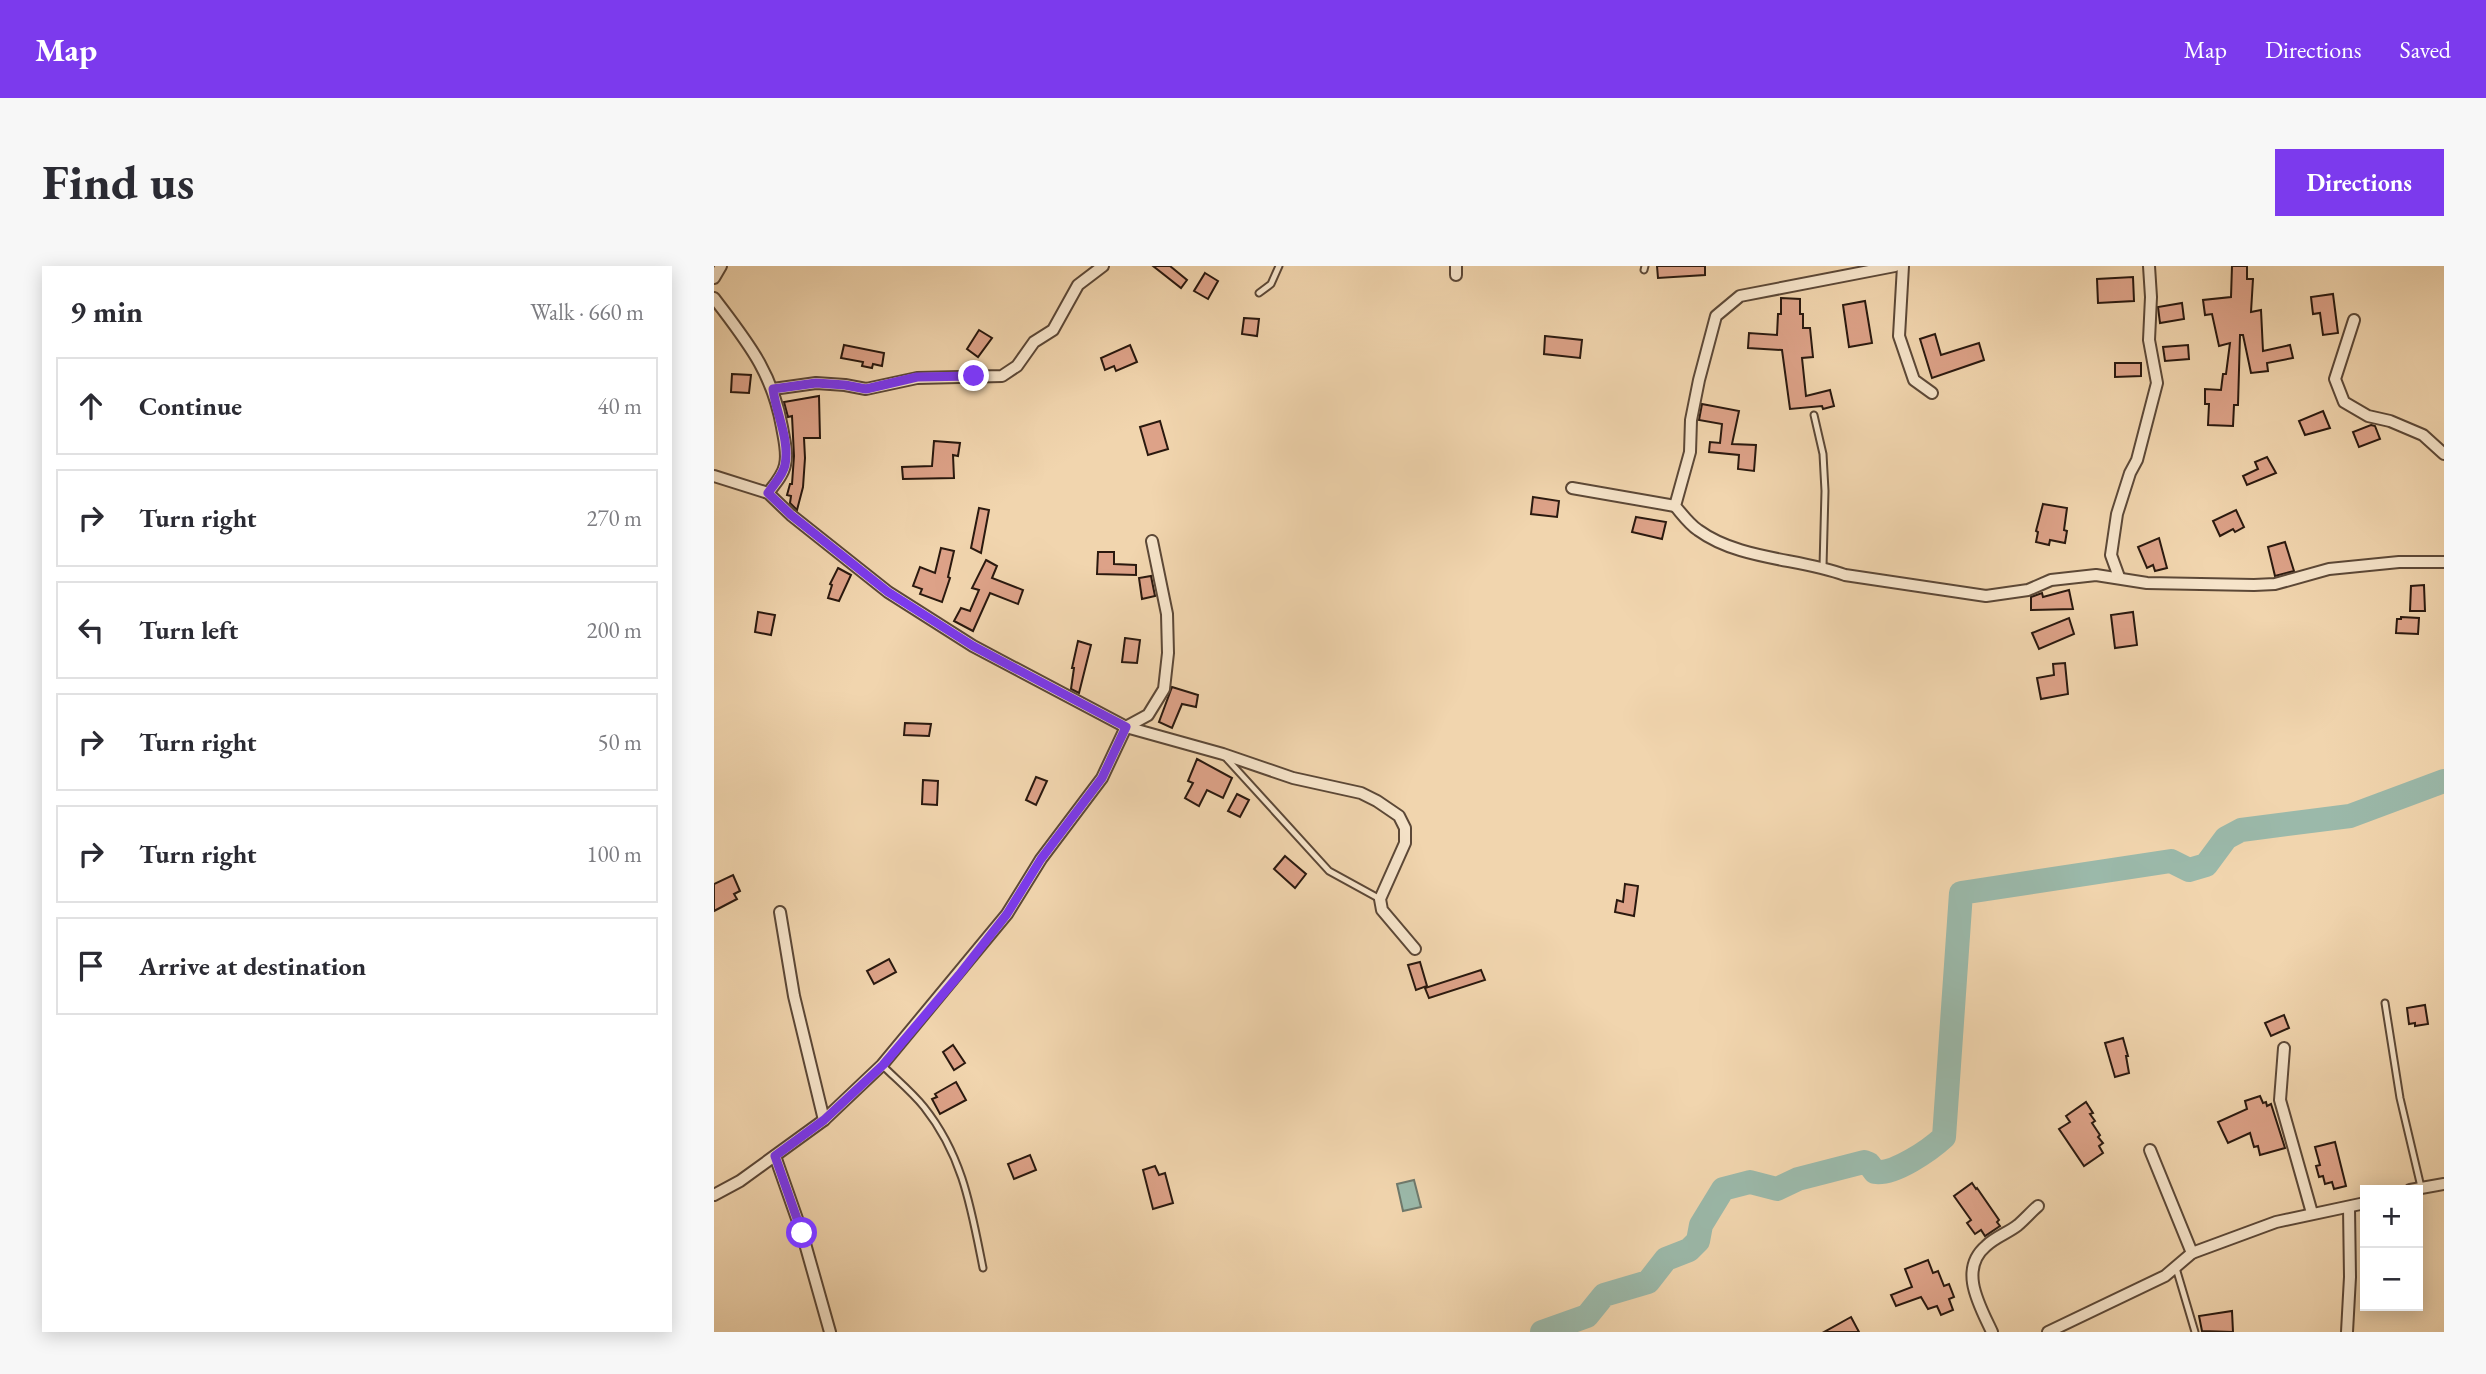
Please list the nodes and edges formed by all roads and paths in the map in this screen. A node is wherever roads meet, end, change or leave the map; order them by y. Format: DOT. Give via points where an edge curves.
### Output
graph roads {
  1 [pos="721,266"];
  2 [pos="1103,266"];
  3 [pos="1279,266"];
  4 [pos="1895,266"];
  5 [pos="1903,266"];
  6 [pos="2149,266"];
  7 [pos="714,278"];
  8 [pos="1259,293"];
  9 [pos="714,298"];
  10 [pos="2354,320"];
  11 [pos="773,389"];
  12 [pos="1932,393"];
  13 [pos="1814,415"];
  14 [pos="2444,454"];
  15 [pos="714,476"];
  16 [pos="1572,488"];
  17 [pos="768,493"];
  18 [pos="1675,506"];
  19 [pos="1152,541"];
  20 [pos="2444,562"];
  21 [pos="1823,567"];
  22 [pos="2119,577"];
  23 [pos="1126,727"];
  24 [pos="1223,754"];
  25 [pos="1380,899"];
  26 [pos="780,912"];
  27 [pos="1415,949"];
  28 [pos="2385,1003"];
  29 [pos="2284,1048"];
  30 [pos="883,1065"];
  31 [pos="824,1120"];
  32 [pos="2150,1150"];
  33 [pos="775,1156"];
  34 [pos="2444,1184"];
  35 [pos="2415,1185"];
  36 [pos="2423,1188"];
  37 [pos="714,1195"];
  38 [pos="2360,1204"];
  39 [pos="2038,1206"];
  40 [pos="2349,1207"];
  41 [pos="2312,1213"];
  42 [pos="2192,1253"];
  43 [pos="983,1268"];
  44 [pos="2176,1268"];
  45 [pos="830,1332"];
  46 [pos="1992,1332"];
  47 [pos="2048,1332"];
  48 [pos="2195,1332"];
  49 [pos="2347,1332"];
  1 -- 7 [label="street"];
  2 -- 11 [label="street" via="1078,285 1053,330 1034,342 1017,366 1002,376 917,377 866,389 816,383"];
  3 -- 8 [label="lane" via="1272,284"];
  4 -- 18 [label="street" via="1740,296 1716,316"];
  5 -- 12 [label="street" via="1899,335 1914,380"];
  6 -- 22 [label="street" via="2149,340 2157,383 2117,514 2111,555"];
  9 -- 11 [label="street" via="756,354"];
  10 -- 14 [label="street" via="2335,379 2344,402 2368,416 2423,435"];
  11 -- 17 [label="street" via="786,464"];
  13 -- 21 [label="lane" via="1823,454"];
  15 -- 17 [label="street"];
  16 -- 18 [label="street"];
  17 -- 23 [label="street" via="888,592 973,646"];
  18 -- 21 [label="street" via="1694,528 1720,542"];
  19 -- 23 [label="street" via="1167,614 1164,689 1148,715"];
  20 -- 22 [label="street" via="2329,569 2264,585 2157,583"];
  21 -- 22 [label="street" via="1874,581 1986,596 2028,590 2051,580"];
  23 -- 24 [label="street"];
  23 -- 30 [label="street" via="1102,778 1041,859 1007,914"];
  24 -- 25 [label="lane" via="1329,871"];
  24 -- 25 [label="street" via="1293,778 1361,793 1399,816 1405,843"];
  25 -- 27 [label="street" via="1382,910"];
  26 -- 31 [label="street" via="794,996"];
  28 -- 35 [label="lane"];
  29 -- 41 [label="street" via="2280,1100"];
  30 -- 31 [label="street"];
  30 -- 43 [label="lane" via="924,1107 950,1146 968,1190"];
  31 -- 33 [label="street"];
  32 -- 42 [label="street"];
  33 -- 37 [label="street"];
  33 -- 45 [label="street"];
  34 -- 36 [label="street"];
  38 -- 40 [label="street"];
  39 -- 46 [label="street" via="1980,1251 1972,1268 1975,1293"];
  40 -- 41 [label="street"];
  40 -- 49 [label="street"];
  41 -- 42 [label="street"];
  42 -- 44 [label="street"];
  44 -- 47 [label="street"];
  44 -- 48 [label="lane"];
}
